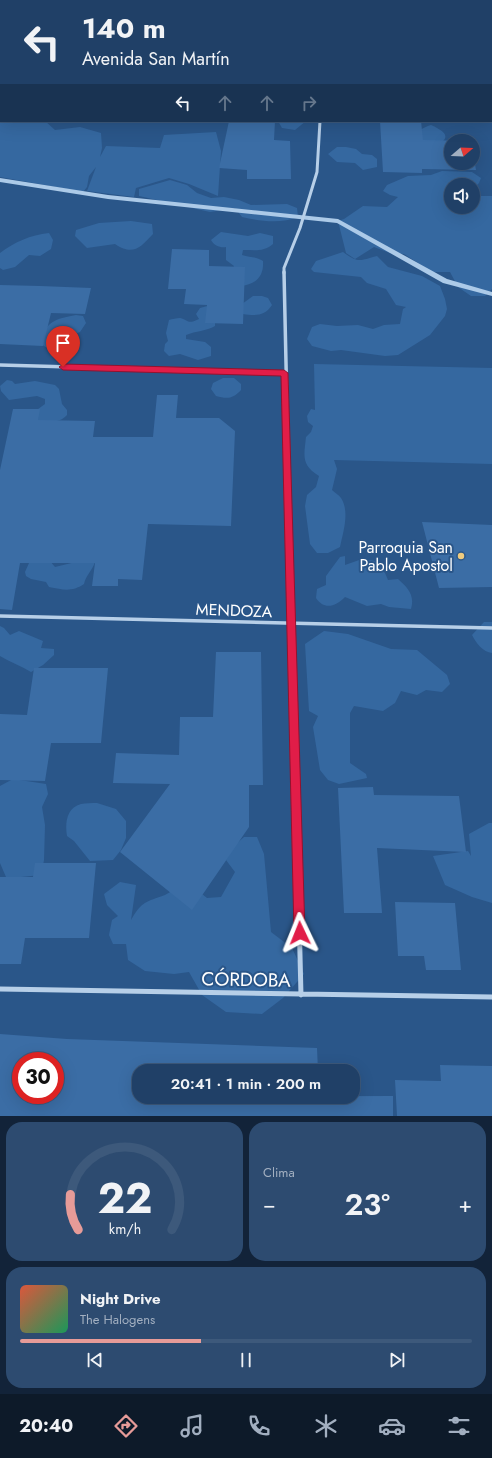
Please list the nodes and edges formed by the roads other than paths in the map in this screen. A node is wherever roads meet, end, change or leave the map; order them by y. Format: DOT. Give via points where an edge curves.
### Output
graph roads {
  1 [pos="320,122"];
  2 [pos="0,365"];
  3 [pos="284,373"];
  4 [pos="0,616"];
  5 [pos="291,624"];
  6 [pos="492,628"];
  7 [pos="0,989"];
  8 [pos="302,995"];
  9 [pos="492,996"];
  1 -- 3 [label="street" via="317,172 300,228 284,268"];
  2 -- 3 [label="street"];
  3 -- 5 [label="street"];
  4 -- 5 [label="street, MENDOZA"];
  5 -- 6 [label="street, MENDOZA"];
  5 -- 8 [label="street"];
  7 -- 8 [label="street, CÓRDOBA"];
  8 -- 9 [label="street, CÓRDOBA"];
}
